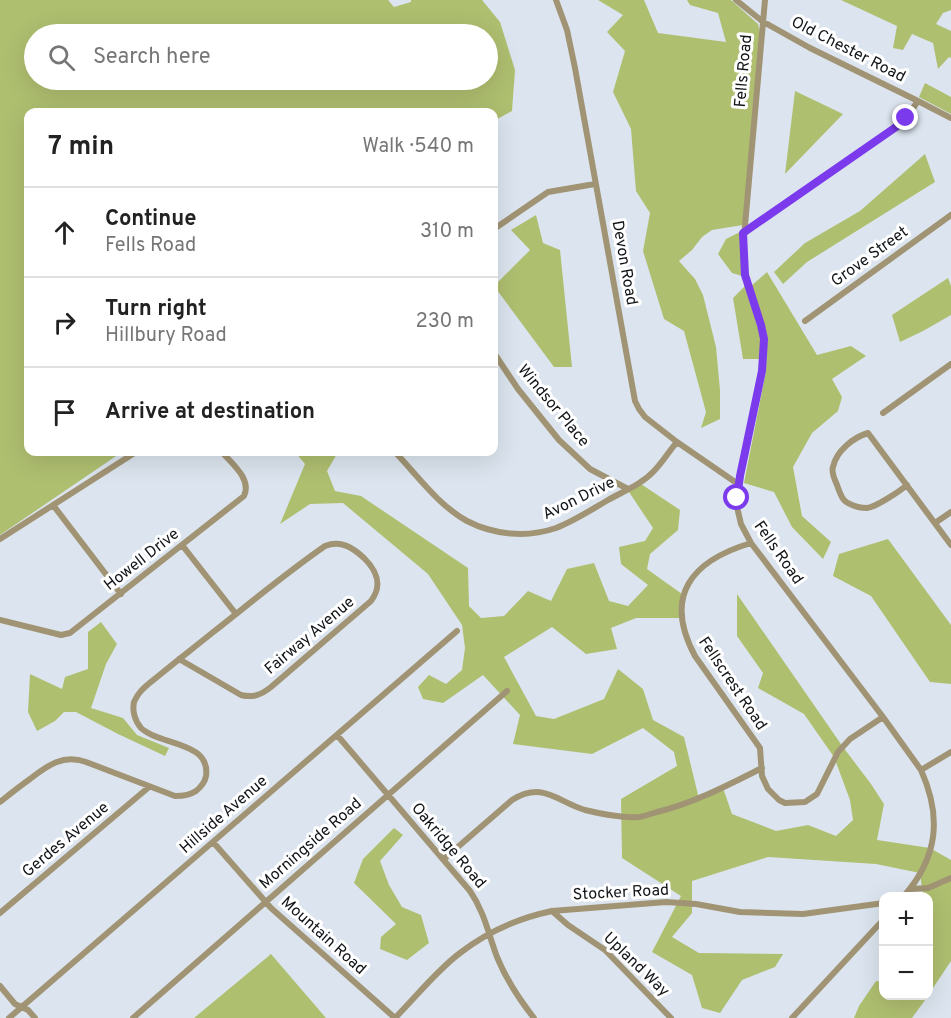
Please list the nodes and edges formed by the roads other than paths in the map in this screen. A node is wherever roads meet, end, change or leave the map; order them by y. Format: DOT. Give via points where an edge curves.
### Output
graph roads {
  1 [pos="556,0"];
  2 [pos="736,0"];
  3 [pos="765,0"];
  4 [pos="762,21"];
  5 [pos="918,101"];
  6 [pos="951,118"];
  7 [pos="596,184"];
  8 [pos="951,215"];
  9 [pos="498,226"];
  10 [pos="743,233"];
  11 [pos="805,321"];
  12 [pos="498,359"];
  13 [pos="951,364"];
  14 [pos="883,413"];
  15 [pos="677,442"];
  16 [pos="130,456"];
  17 [pos="225,456"];
  18 [pos="399,456"];
  19 [pos="738,484"];
  20 [pos="907,484"];
  21 [pos="628,489"];
  22 [pos="53,506"];
  23 [pos="951,512"];
  24 [pos="935,524"];
  25 [pos="0,539"];
  26 [pos="751,543"];
  27 [pos="182,545"];
  28 [pos="951,545"];
  29 [pos="121,594"];
  30 [pos="236,614"];
  31 [pos="0,620"];
  32 [pos="457,631"];
  33 [pos="179,659"];
  34 [pos="507,691"];
  35 [pos="883,717"];
  36 [pos="337,735"];
  37 [pos="951,752"];
  38 [pos="762,768"];
  39 [pos="921,770"];
  40 [pos="149,787"];
  41 [pos="389,795"];
  42 [pos="0,802"];
  43 [pos="213,842"];
  44 [pos="444,859"];
  45 [pos="951,878"];
  46 [pos="911,889"];
  47 [pos="908,892"];
  48 [pos="266,902"];
  49 [pos="879,904"];
  50 [pos="552,911"];
  51 [pos="0,914"];
  52 [pos="879,925"];
  53 [pos="490,934"];
  54 [pos="0,986"];
  55 [pos="22,1007"];
  56 [pos="9,1018"];
  57 [pos="35,1018"];
  58 [pos="133,1018"];
  59 [pos="395,1018"];
  60 [pos="534,1018"];
  61 [pos="671,1018"];
  62 [pos="792,1018"];
  1 -- 7 [label="street, Devon Road" via="567,30"];
  2 -- 4 [label="street, Old Chester Road"];
  3 -- 4 [label="street, Fells Road"];
  4 -- 5 [label="street, Old Chester Road"];
  4 -- 10 [label="street, Fells Road"];
  5 -- 6 [label="street, Old Chester Road"];
  5 -- 10 [label="street" via="896,127"];
  7 -- 9 [label="street" via="548,192"];
  7 -- 15 [label="street, Devon Road" via="635,401 645,417"];
  8 -- 11 [label="street, Grove Street"];
  10 -- 19 [label="street, Fells Road" via="745,275 761,325 764,355"];
  12 -- 21 [label="street, Windsor Place" via="560,440 590,469"];
  13 -- 14 [label="street"];
  15 -- 19 [label="street, Devon Road"];
  15 -- 21 [label="street, Avon Drive" via="654,470"];
  16 -- 22 [label="street"];
  17 -- 27 [label="street, Howell Drive" via="244,478 245,494"];
  18 -- 21 [label="street, Avon Drive" via="457,515 478,526 511,534 556,527"];
  19 -- 26 [label="street, Fells Road" via="739,516"];
  20 -- 20 [label="street" via="868,433 842,449 833,467 842,498 864,508"];
  20 -- 24 [label="street"];
  22 -- 25 [label="street"];
  22 -- 29 [label="street"];
  23 -- 24 [label="street"];
  24 -- 28 [label="street"];
  26 -- 35 [label="street, Fells Road"];
  26 -- 38 [label="street, Fellscrest Road" via="733,548 697,571 685,592 682,616 692,650 760,748"];
  27 -- 29 [label="street, Howell Drive"];
  27 -- 30 [label="street"];
  29 -- 31 [label="street, Howell Drive" via="66,635"];
  30 -- 33 [label="street, Fairway Avenue"];
  30 -- 33 [label="street, Fairway Avenue" via="329,544 352,548 372,566 377,579 376,593 368,604 260,695 241,694"];
  32 -- 36 [label="street, Hillside Avenue"];
  33 -- 40 [label="street, Fairway Avenue" via="140,692 134,703 135,716 145,731 199,754 205,766 205,779 198,790 183,796"];
  34 -- 41 [label="street, Morningside Road"];
  35 -- 38 [label="street, Fellscrest Road" via="838,752 817,794 805,802 779,800 768,789"];
  35 -- 39 [label="street, Fells Road"];
  36 -- 41 [label="street, Oakridge Road"];
  36 -- 43 [label="street, Hillside Avenue"];
  37 -- 39 [label="street"];
  38 -- 44 [label="street" via="680,807 639,817 585,810 543,793 522,795"];
  39 -- 46 [label="street, Fells Road" via="933,807 934,838"];
  40 -- 42 [label="street, Fairway Avenue" via="81,760 65,759 44,768"];
  40 -- 51 [label="street, Gerdes Avenue"];
  41 -- 44 [label="street, Oakridge Road"];
  41 -- 48 [label="street, Morningside Road"];
  43 -- 48 [label="street, Mountain Road"];
  43 -- 55 [label="street, Hillside Avenue"];
  44 -- 53 [label="street, Oakridge Road" via="475,898"];
  45 -- 46 [label="street" via="928,888"];
  46 -- 47 [label="street, Fells Road"];
  48 -- 58 [label="street, Morningside Road"];
  48 -- 59 [label="street, Mountain Road"];
  49 -- 50 [label="street, Stocker Road" via="803,914 740,912 666,902"];
  50 -- 53 [label="street, Stocker Road"];
  50 -- 61 [label="street, Upland Way" via="604,950"];
  52 -- 62 [label="street"];
  53 -- 59 [label="street, Stocker Road" via="460,952"];
  53 -- 60 [label="street, Oakridge Road" via="507,977"];
  54 -- 55 [label="street"];
  55 -- 56 [label="street, Hillside Avenue"];
  55 -- 57 [label="street"];
}
